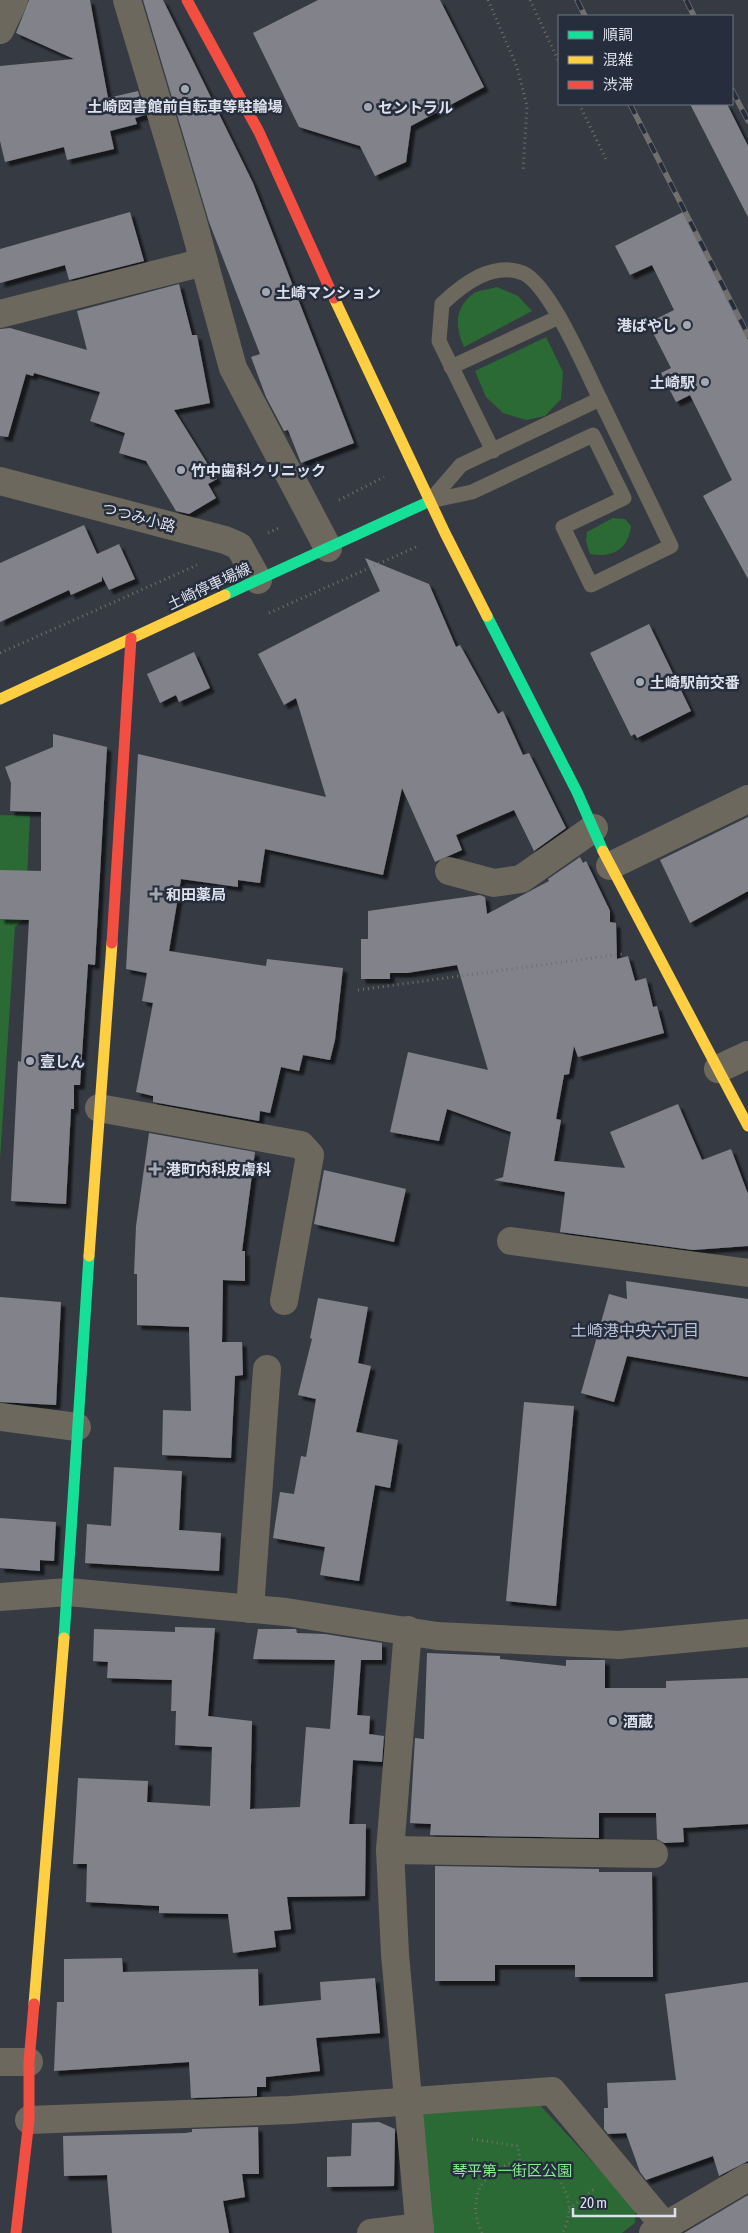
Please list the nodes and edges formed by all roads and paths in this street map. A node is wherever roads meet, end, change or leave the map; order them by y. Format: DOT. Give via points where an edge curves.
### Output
graph roads {
  1 [pos="14,0"];
  2 [pos="126,0"];
  3 [pos="187,0"];
  4 [pos="488,0"];
  5 [pos="530,0"];
  6 [pos="0,30"];
  7 [pos="558,60"];
  8 [pos="579,105"];
  9 [pos="606,159"];
  10 [pos="524,171"];
  11 [pos="204,262"];
  12 [pos="0,314"];
  13 [pos="559,317"];
  14 [pos="451,367"];
  15 [pos="600,399"];
  16 [pos="493,450"];
  17 [pos="0,481"];
  18 [pos="430,501"];
  19 [pos="328,548"];
  20 [pos="258,580"];
  21 [pos="131,638"];
  22 [pos="0,699"];
  23 [pos="748,799"];
  24 [pos="594,828"];
  25 [pos="610,866"];
  26 [pos="450,871"];
  27 [pos="655,950"];
  28 [pos="358,990"];
  29 [pos="748,1055"];
  30 [pos="718,1069"];
  31 [pos="99,1108"];
  32 [pos="748,1126"];
  33 [pos="511,1241"];
  34 [pos="748,1272"];
  35 [pos="284,1301"];
  36 [pos="268,1368"];
  37 [pos="0,1416"];
  38 [pos="77,1427"];
  39 [pos="68,1592"];
  40 [pos="0,1596"];
  41 [pos="250,1609"];
  42 [pos="408,1630"];
  43 [pos="748,1633"];
  44 [pos="390,1850"];
  45 [pos="654,1854"];
  46 [pos="0,2062"];
  47 [pos="29,2062"];
  48 [pos="409,2101"];
  49 [pos="29,2120"];
  50 [pos="472,2139"];
  51 [pos="520,2162"];
  52 [pos="748,2177"];
  53 [pos="659,2229"];
  54 [pos="420,2230"];
  55 [pos="16,2233"];
  56 [pos="371,2233"];
  57 [pos="482,2233"];
  58 [pos="562,2233"];
  1 -- 6 [label="street"];
  2 -- 11 [label="street"];
  3 -- 18 [label="street" via="259,132"];
  4 -- 10 [label="path" via="517,67 528,106"];
  5 -- 7 [label="path"];
  8 -- 9 [label="path"];
  11 -- 12 [label="street"];
  11 -- 19 [label="street" via="233,368"];
  13 -- 14 [label="lane"];
  13 -- 14 [label="lane" via="551,300 524,274 497,270 464,284 442,304 439,342"];
  13 -- 15 [label="lane"];
  14 -- 16 [label="lane"];
  15 -- 16 [label="lane"];
  15 -- 18 [label="lane" via="671,546 591,585 563,527 624,498 593,434 472,492"];
  16 -- 18 [label="lane" via="461,465"];
  17 -- 20 [label="street, つつみ小路" via="225,540 239,546"];
  18 -- 19 [label="street, 土崎停車場線"];
  18 -- 24 [label="street"];
  19 -- 20 [label="street, 土崎停車場線"];
  20 -- 21 [label="street, 土崎停車場線"];
  21 -- 22 [label="street, 土崎停車場線"];
  21 -- 31 [label="street"];
  23 -- 25 [label="street"];
  24 -- 25 [label="street"];
  24 -- 26 [label="street" via="521,879 494,883"];
  25 -- 27 [label="street"];
  27 -- 28 [label="path"];
  27 -- 30 [label="street"];
  29 -- 30 [label="street"];
  30 -- 32 [label="street"];
  31 -- 35 [label="street" via="301,1145 310,1155"];
  31 -- 38 [label="street"];
  33 -- 34 [label="street"];
  36 -- 41 [label="street"];
  37 -- 38 [label="street"];
  38 -- 39 [label="street"];
  39 -- 40 [label="street"];
  39 -- 41 [label="street"];
  39 -- 47 [label="street"];
  41 -- 42 [label="street"];
  42 -- 43 [label="street" via="437,1636 619,1645"];
  42 -- 44 [label="street"];
  44 -- 45 [label="street"];
  44 -- 48 [label="street" via="395,1954"];
  46 -- 47 [label="street"];
  47 -- 49 [label="street"];
  48 -- 49 [label="street" via="290,2110"];
  48 -- 53 [label="street" via="552,2091"];
  48 -- 54 [label="street"];
  49 -- 55 [label="street"];
  50 -- 51 [label="path" via="518,2146"];
  51 -- 57 [label="path" via="500,2166 479,2188 476,2220"];
  51 -- 58 [label="path" via="544,2167 556,2175 564,2188 569,2210"];
  52 -- 53 [label="street"];
  54 -- 56 [label="street"];
}
